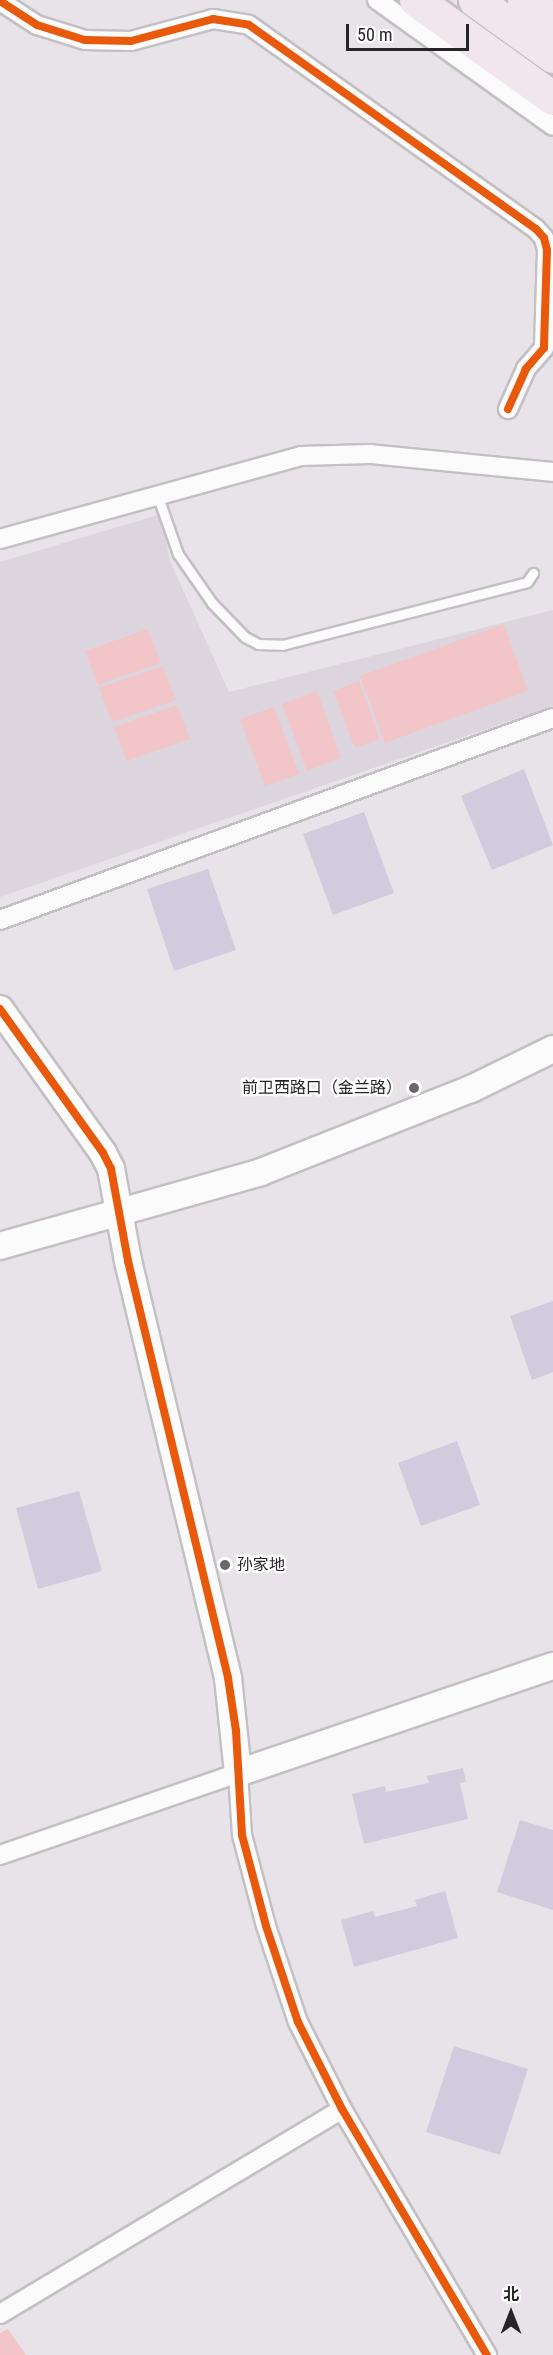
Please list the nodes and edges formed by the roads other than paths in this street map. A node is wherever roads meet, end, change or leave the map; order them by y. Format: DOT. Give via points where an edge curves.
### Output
graph roads {
  1 [pos="377,0"];
  2 [pos="416,0"];
  3 [pos="475,0"];
  4 [pos="524,0"];
  5 [pos="543,0"];
  6 [pos="0,1"];
  7 [pos="553,7"];
  8 [pos="553,20"];
  9 [pos="553,56"];
  10 [pos="553,98"];
  11 [pos="553,126"];
  12 [pos="508,409"];
  13 [pos="553,472"];
  14 [pos="157,494"];
  15 [pos="0,539"];
  16 [pos="533,573"];
  17 [pos="553,718"];
  18 [pos="0,920"];
  19 [pos="0,1008"];
  20 [pos="553,1049"];
  21 [pos="119,1212"];
  22 [pos="0,1246"];
  23 [pos="553,1666"];
  24 [pos="238,1773"];
  25 [pos="0,1855"];
  26 [pos="342,2109"];
  27 [pos="0,2314"];
  28 [pos="487,2355"];
  1 -- 11 [label="street"];
  2 -- 10 [label="highway"];
  3 -- 9 [label="highway"];
  4 -- 8 [label="highway"];
  5 -- 7 [label="street"];
  6 -- 12 [label="street" via="37,26 85,40 131,41 213,19 249,25 536,229 547,250 544,348 526,369"];
  13 -- 14 [label="street" via="370,454 328,454 301,456"];
  14 -- 15 [label="street"];
  14 -- 16 [label="lane" via="178,554 212,603 245,637 258,644 282,645 477,595 527,582"];
  17 -- 18 [label="street"];
  19 -- 21 [label="street" via="103,1153 113,1178"];
  20 -- 21 [label="street" via="471,1089 261,1172"];
  21 -- 22 [label="street"];
  21 -- 24 [label="street" via="228,1678"];
  23 -- 24 [label="street"];
  24 -- 25 [label="street"];
  24 -- 26 [label="street" via="242,1835 266,1926 298,2022"];
  26 -- 27 [label="street"];
  26 -- 28 [label="street"];
}
